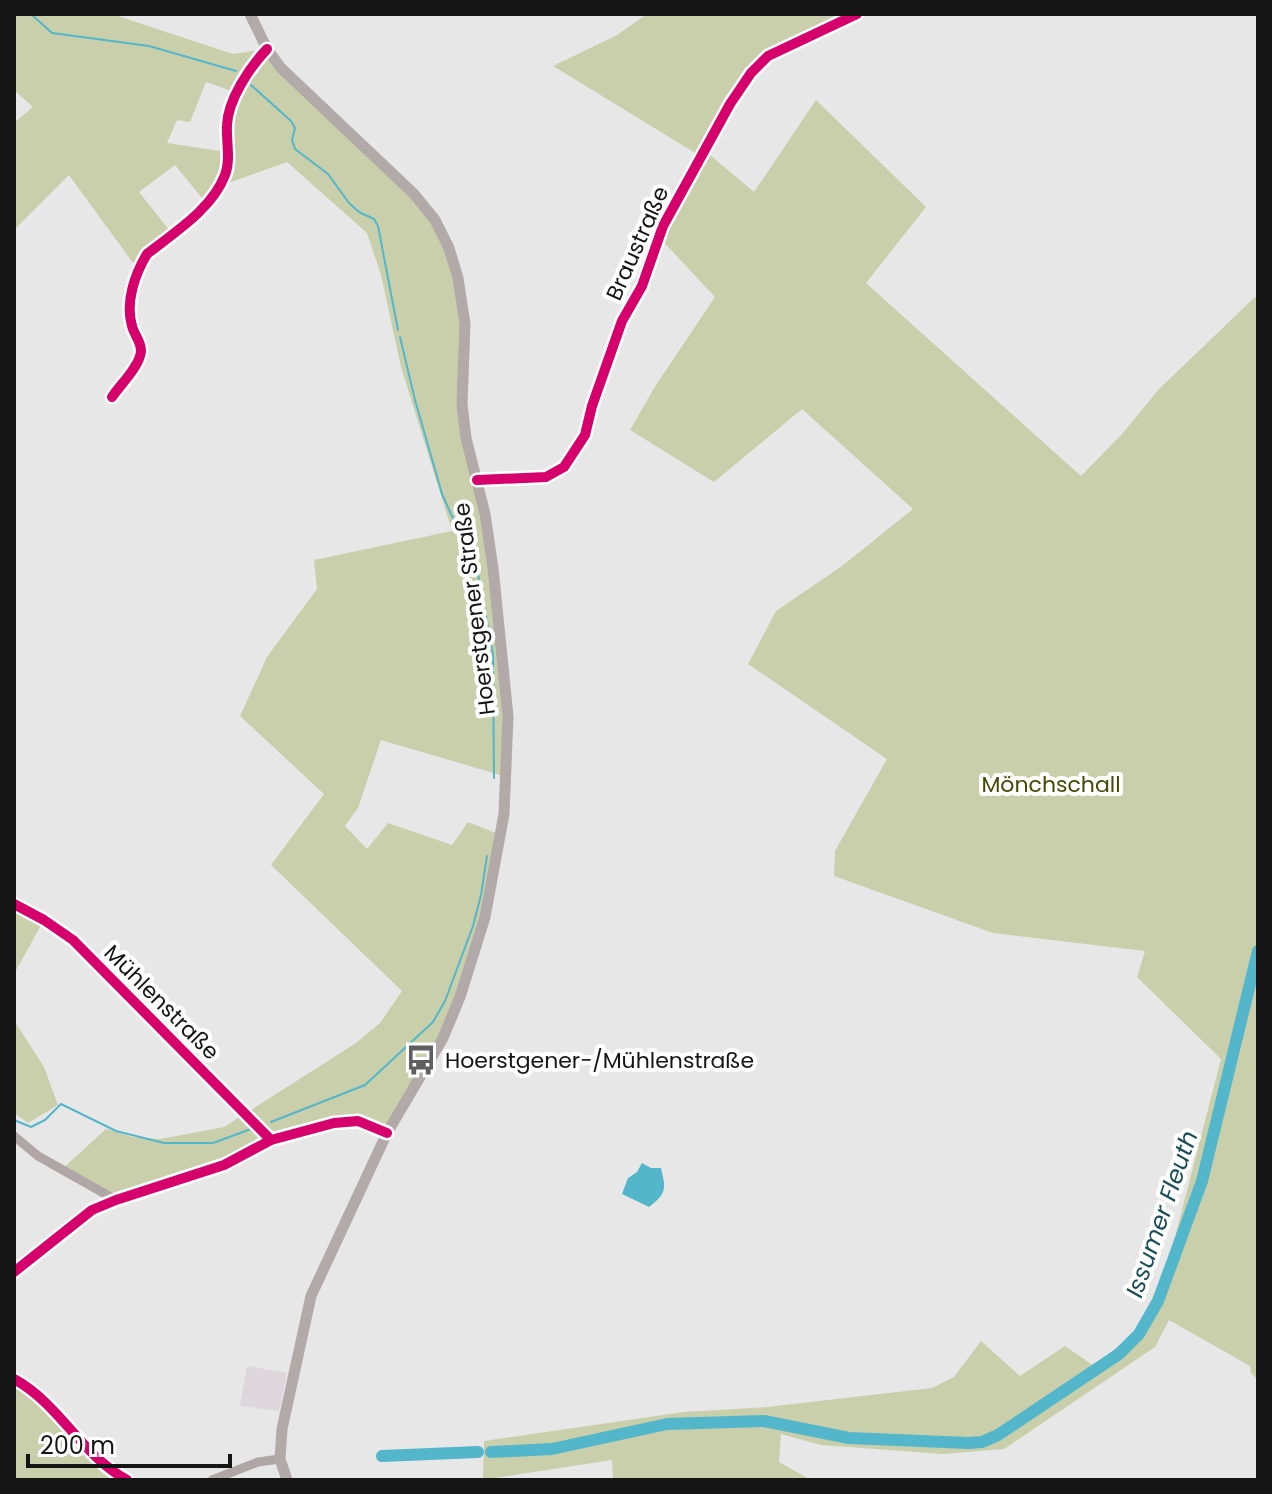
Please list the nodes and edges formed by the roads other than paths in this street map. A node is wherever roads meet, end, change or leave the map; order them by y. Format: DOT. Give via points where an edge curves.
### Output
graph roads {
  1 [pos="250,14"];
  2 [pos="857,14"];
  3 [pos="267,49"];
  4 [pos="112,397"];
  5 [pos="477,480"];
  6 [pos="14,904"];
  7 [pos="387,1133"];
  8 [pos="14,1136"];
  9 [pos="271,1140"];
  10 [pos="116,1200"];
  11 [pos="14,1272"];
  12 [pos="14,1379"];
  13 [pos="280,1459"];
  14 [pos="127,1480"];
  15 [pos="212,1480"];
  16 [pos="287,1480"];
  1 -- 3 [label="main road, Hoerstgener Straße"];
  2 -- 5 [label="street, Braustraße" via="768,56 730,104 663,226 642,286 622,321 585,435 564,467 546,477"];
  3 -- 4 [label="street" via="232,103 227,172 220,186 140,265 130,309 141,355"];
  3 -- 5 [label="main road, Hoerstgener Straße" via="297,86 414,194 443,234 464,313 462,404"];
  5 -- 7 [label="main road, Hoerstgener Straße" via="491,554 508,716 503,822 485,917 460,997 433,1058"];
  6 -- 9 [label="street, Mühlenstraße" via="73,940"];
  7 -- 9 [label="street" via="358,1121"];
  7 -- 13 [label="main road, Hoerstgener Straße" via="311,1296"];
  8 -- 10 [label="street" via="38,1156"];
  9 -- 10 [label="street" via="224,1165"];
  10 -- 11 [label="street" via="92,1210"];
  12 -- 14 [label="street" via="38,1394 93,1456"];
  13 -- 15 [label="street"];
  13 -- 16 [label="main road, Hoerstgener Straße"];
}
